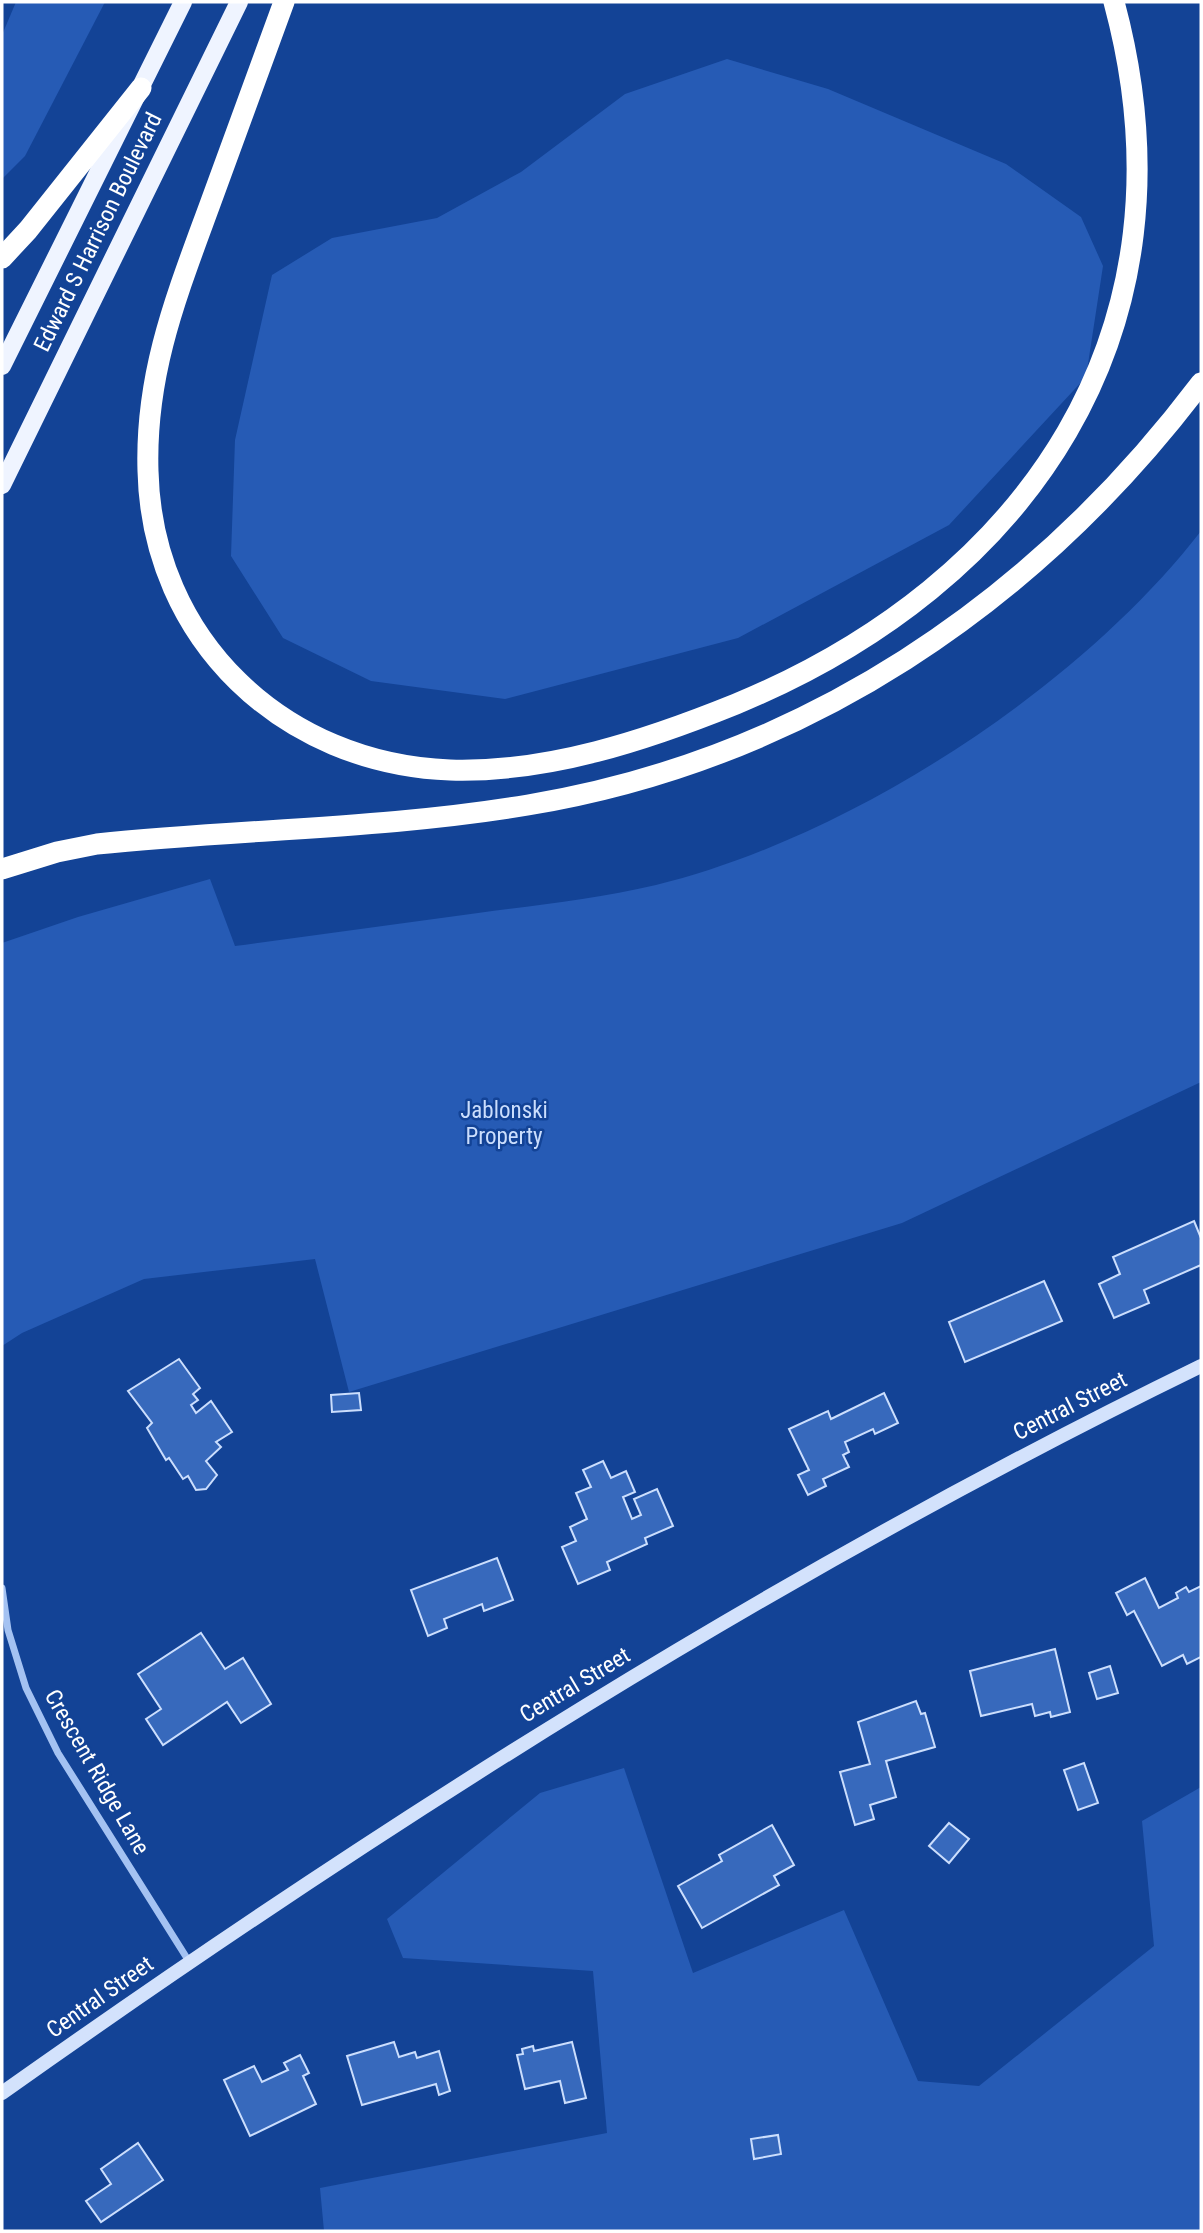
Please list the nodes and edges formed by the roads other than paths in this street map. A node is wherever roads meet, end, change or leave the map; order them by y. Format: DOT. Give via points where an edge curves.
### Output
graph roads {
  1 [pos="183,2"];
  2 [pos="239,2"];
  3 [pos="284,2"];
  4 [pos="1114,2"];
  5 [pos="1147,71"];
  6 [pos="141,88"];
  7 [pos="2,258"];
  8 [pos="2,366"];
  9 [pos="1201,383"];
  10 [pos="2,485"];
  11 [pos="1034,514"];
  12 [pos="2,869"];
  13 [pos="1201,1366"];
  14 [pos="2,1588"];
  15 [pos="190,1963"];
  16 [pos="2,2093"];
  1 -- 6 [label="main road, Edward S Harrison Boulevard"];
  2 -- 10 [label="main road, Edward S Harrison Boulevard"];
  3 -- 11 [label="highway" via="164,330 151,389 148,479 165,567 184,610 231,675 289,724 370,758 452,770 536,762 639,739 796,679 878,632 962,574"];
  4 -- 5 [label="highway"];
  6 -- 7 [label="highway"];
  6 -- 8 [label="main road, Edward S Harrison Boulevard"];
  9 -- 12 [label="highway" via="1111,493 962,623 823,706 719,755 626,785 526,806 434,818 97,844"];
  13 -- 15 [label="street, Central Street" via="967,1484 624,1682"];
  14 -- 15 [label="street, Crescent Ridge Lane" via="8,1630 26,1688 58,1753"];
  15 -- 16 [label="street, Central Street"];
}
